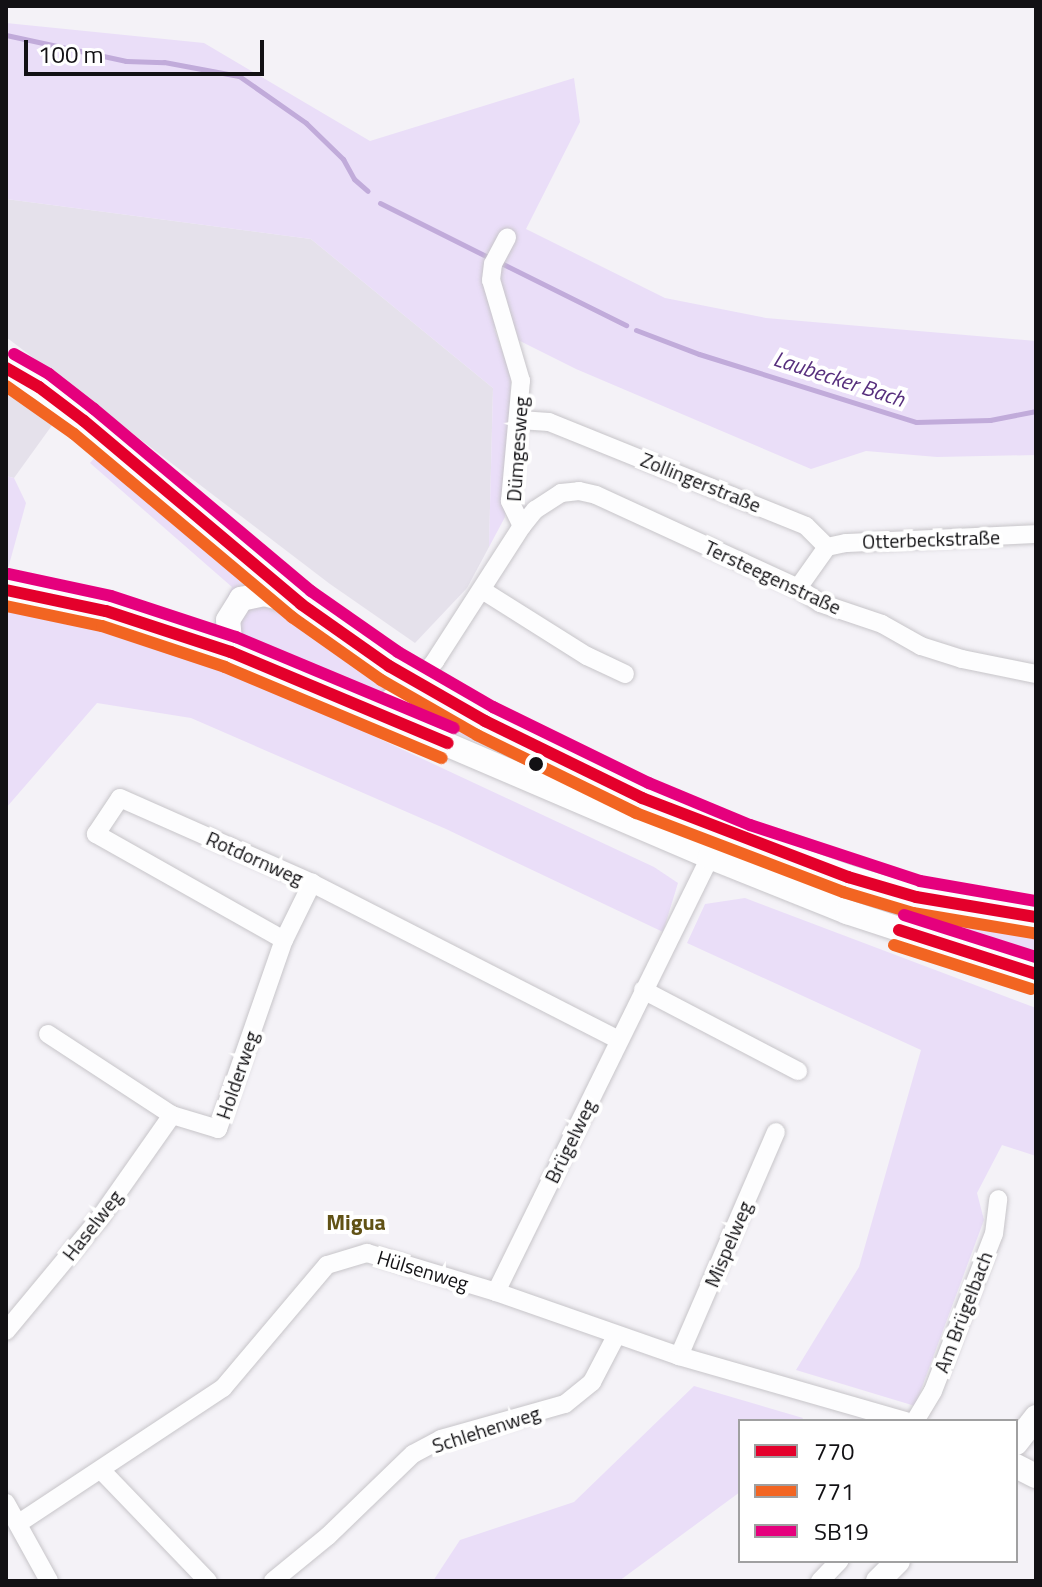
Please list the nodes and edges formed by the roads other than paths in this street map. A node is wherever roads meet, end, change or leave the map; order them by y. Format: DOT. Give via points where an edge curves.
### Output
graph roads {
  1 [pos="503,245"];
  2 [pos="6,368"];
  3 [pos="520,420"];
  4 [pos="522,526"];
  5 [pos="1036,534"];
  6 [pos="827,547"];
  7 [pos="798,588"];
  8 [pos="6,590"];
  9 [pos="482,590"];
  10 [pos="301,604"];
  11 [pos="231,652"];
  12 [pos="625,674"];
  13 [pos="1036,674"];
  14 [pos="417,682"];
  15 [pos="376,712"];
  16 [pos="710,857"];
  17 [pos="312,883"];
  18 [pos="1036,917"];
  19 [pos="284,940"];
  20 [pos="945,946"];
  21 [pos="1036,974"];
  22 [pos="1036,988"];
  23 [pos="643,990"];
  24 [pos="48,1034"];
  25 [pos="619,1040"];
  26 [pos="798,1071"];
  27 [pos="172,1115"];
  28 [pos="776,1132"];
  29 [pos="998,1199"];
  30 [pos="496,1292"];
  31 [pos="6,1331"];
  32 [pos="616,1336"];
  33 [pos="679,1356"];
  34 [pos="1036,1417"];
  35 [pos="899,1419"];
  36 [pos="916,1419"];
  37 [pos="1018,1440"];
  38 [pos="1018,1467"];
  39 [pos="101,1470"];
  40 [pos="1036,1476"];
  41 [pos="6,1503"];
  42 [pos="19,1523"];
  43 [pos="837,1563"];
  44 [pos="896,1563"];
  45 [pos="49,1581"];
  46 [pos="208,1581"];
  47 [pos="273,1581"];
  48 [pos="820,1581"];
  49 [pos="878,1581"];
  1 -- 3 [label="street, Dümgesweg" via="490,273 520,369"];
  2 -- 10 [label="street" via="84,421"];
  3 -- 4 [label="street, Dümgesweg" via="510,501"];
  3 -- 6 [label="street, Zollingerstraße" via="549,422 777,512 806,526"];
  4 -- 7 [label="street, Tersteegenstraße" via="546,501 579,491"];
  4 -- 9 [label="street, Dümgesweg"];
  5 -- 6 [label="street, Otterbeckstraße"];
  6 -- 7 [label="street"];
  7 -- 13 [label="street, Tersteegenstraße" via="820,603 882,624 921,646"];
  8 -- 11 [label="street" via="106,611"];
  9 -- 12 [label="street"];
  9 -- 14 [label="street, Dümgesweg"];
  10 -- 11 [label="street" via="264,594 241,599 228,620"];
  10 -- 14 [label="street"];
  11 -- 15 [label="street"];
  14 -- 15 [label="street"];
  14 -- 18 [label="street" via="567,764 744,840 916,897"];
  15 -- 16 [label="street"];
  16 -- 20 [label="street"];
  16 -- 23 [label="street, Brügelweg"];
  17 -- 19 [label="street, Holderweg"];
  17 -- 19 [label="street, Rotdornweg" via="120,798 96,834"];
  17 -- 25 [label="street, Rotdornweg"];
  19 -- 27 [label="street, Holderweg" via="218,1129"];
  20 -- 21 [label="street"];
  20 -- 22 [label="street" via="989,974"];
  23 -- 25 [label="street, Brügelweg"];
  23 -- 26 [label="street"];
  24 -- 27 [label="street, Holderweg"];
  25 -- 30 [label="street, Brügelweg"];
  27 -- 31 [label="street, Haselweg" via="99,1219"];
  28 -- 33 [label="street, Mispelweg"];
  29 -- 36 [label="street, Am Brügelbach" via="994,1234 933,1391"];
  30 -- 32 [label="street, Hülsenweg"];
  30 -- 39 [label="street, Hülsenweg" via="367,1253 327,1265 223,1388"];
  32 -- 33 [label="street, Hülsenweg"];
  32 -- 47 [label="street, Schlehenweg" via="592,1382 565,1404 441,1439 413,1454"];
  33 -- 35 [label="street, Hülsenweg"];
  34 -- 37 [label="street"];
  38 -- 40 [label="street"];
  39 -- 42 [label="street, Hülsenweg"];
  39 -- 46 [label="street"];
  41 -- 42 [label="street"];
  42 -- 45 [label="street"];
  43 -- 48 [label="street"];
  44 -- 49 [label="street"];
}
